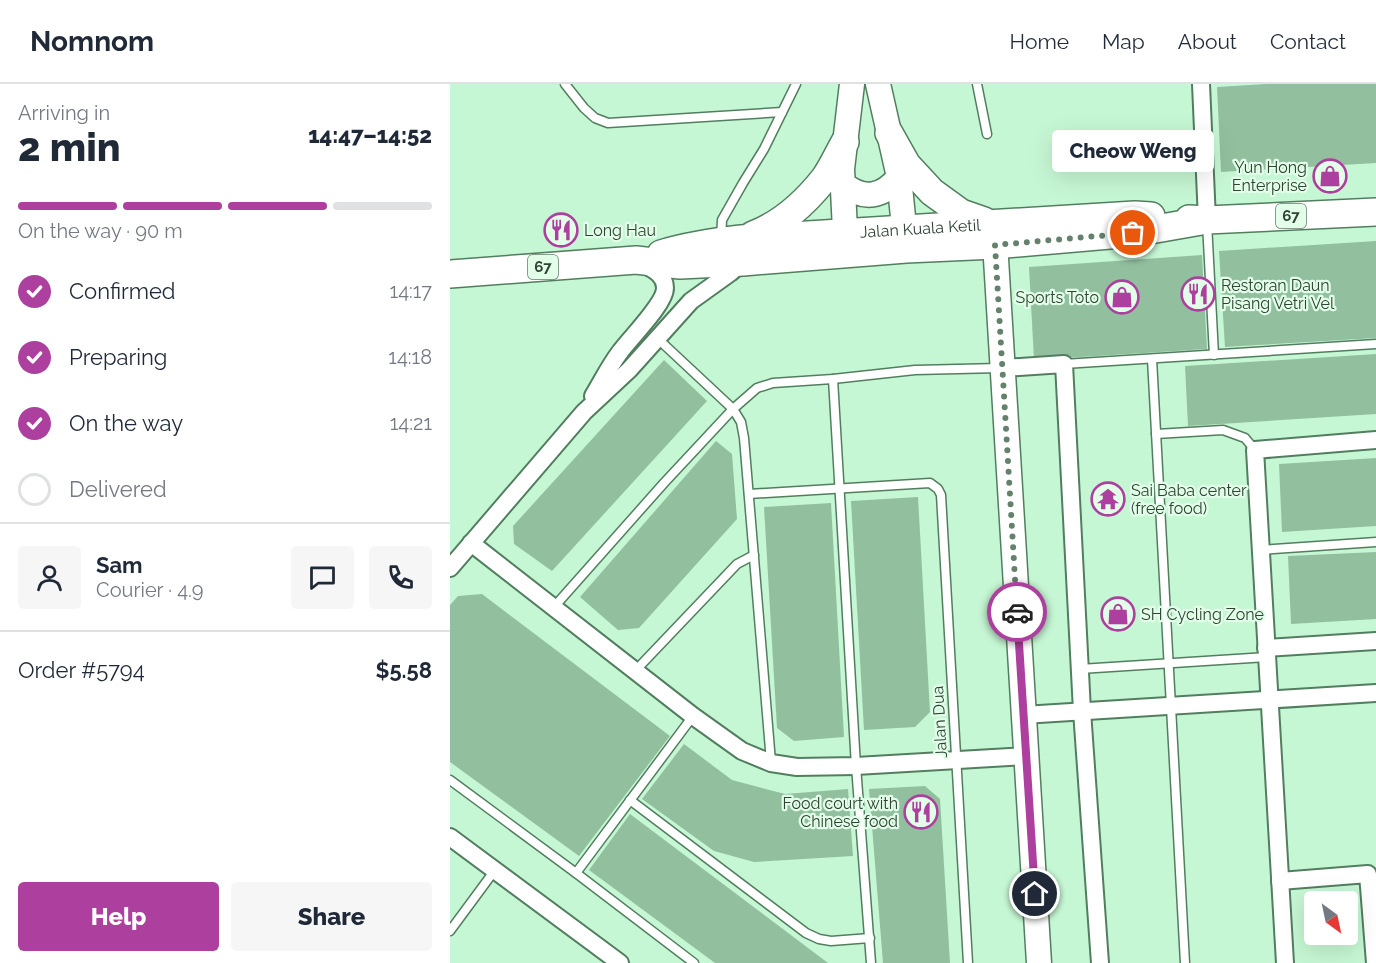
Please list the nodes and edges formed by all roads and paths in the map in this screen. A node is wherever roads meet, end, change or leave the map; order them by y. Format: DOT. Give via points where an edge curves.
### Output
graph roads {
  1 [pos="565,84"];
  2 [pos="796,84"];
  3 [pos="852,84"];
  4 [pos="878,84"];
  5 [pos="976,84"];
  6 [pos="1201,84"];
  7 [pos="782,112"];
  8 [pos="889,133"];
  9 [pos="987,134"];
  10 [pos="845,142"];
  11 [pos="899,177"];
  12 [pos="843,184"];
  13 [pos="1376,212"];
  14 [pos="1207,220"];
  15 [pos="995,234"];
  16 [pos="906,239"];
  17 [pos="846,243"];
  18 [pos="735,248"];
  19 [pos="636,260"];
  20 [pos="450,274"];
  21 [pos="657,338"];
  22 [pos="1376,344"];
  23 [pos="1214,354"];
  24 [pos="1152,359"];
  25 [pos="1064,364"];
  26 [pos="1003,368"];
  27 [pos="833,379"];
  28 [pos="733,409"];
  29 [pos="584,412"];
  30 [pos="1156,434"];
  31 [pos="1376,440"];
  32 [pos="1255,450"];
  33 [pos="840,489"];
  34 [pos="749,494"];
  35 [pos="1376,542"];
  36 [pos="471,543"];
  37 [pos="1260,549"];
  38 [pos="754,555"];
  39 [pos="450,568"];
  40 [pos="554,607"];
  41 [pos="1376,640"];
  42 [pos="1267,653"];
  43 [pos="1169,664"];
  44 [pos="1080,669"];
  45 [pos="636,670"];
  46 [pos="1376,693"];
  47 [pos="1269,700"];
  48 [pos="1171,706"];
  49 [pos="1082,711"];
  50 [pos="1023,715"];
  51 [pos="693,716"];
  52 [pos="1026,756"];
  53 [pos="956,760"];
  54 [pos="771,763"];
  55 [pos="856,766"];
  56 [pos="450,780"];
  57 [pos="630,800"];
  58 [pos="450,837"];
  59 [pos="495,870"];
  60 [pos="576,873"];
  61 [pos="1372,874"];
  62 [pos="1280,881"];
  63 [pos="450,931"];
  64 [pos="870,938"];
  65 [pos="620,963"];
  66 [pos="694,963"];
  67 [pos="871,963"];
  68 [pos="968,963"];
  69 [pos="1039,963"];
  70 [pos="1100,963"];
  71 [pos="1185,963"];
  72 [pos="1285,963"];
  73 [pos="1375,963"];
  1 -- 7 [label="lane" via="595,118 608,123"];
  2 -- 7 [label="lane"];
  3 -- 10 [label="street"];
  4 -- 8 [label="street"];
  5 -- 9 [label="lane"];
  6 -- 14 [label="street"];
  7 -- 18 [label="lane" via="722,220"];
  8 -- 11 [label="street"];
  8 -- 15 [label="main road" via="907,165 932,192"];
  10 -- 12 [label="street"];
  10 -- 18 [label="main road" via="825,178 797,209"];
  11 -- 12 [label="street" via="883,192 873,195 851,191"];
  11 -- 16 [label="street"];
  12 -- 17 [label="street"];
  13 -- 14 [label="main road, Jalan Kuala Ketil / 67"];
  14 -- 15 [label="main road, Jalan Kuala Ketil / 67" via="1133,233"];
  14 -- 23 [label="lane"];
  15 -- 16 [label="main road, Jalan Kuala Ketil / 67"];
  15 -- 26 [label="street"];
  16 -- 17 [label="main road, Jalan Kuala Ketil / 67"];
  17 -- 18 [label="main road, Jalan Kuala Ketil / 67"];
  18 -- 19 [label="main road, Jalan Kuala Ketil / 67" via="676,249"];
  18 -- 21 [label="street" via="730,273 691,300"];
  19 -- 20 [label="main road, Jalan Kuala Ketil / 67"];
  19 -- 29 [label="street" via="661,276 665,292 618,353"];
  21 -- 28 [label="lane"];
  21 -- 29 [label="street"];
  22 -- 23 [label="lane"];
  23 -- 24 [label="lane"];
  24 -- 25 [label="lane"];
  24 -- 30 [label="lane"];
  25 -- 26 [label="street"];
  25 -- 44 [label="street"];
  26 -- 27 [label="lane" via="915,370"];
  26 -- 50 [label="street"];
  27 -- 28 [label="lane" via="773,383 757,388"];
  27 -- 33 [label="lane"];
  28 -- 34 [label="lane" via="741,422"];
  28 -- 40 [label="lane"];
  29 -- 36 [label="street"];
  30 -- 32 [label="lane" via="1223,430 1245,438"];
  30 -- 43 [label="lane"];
  31 -- 32 [label="street"];
  32 -- 37 [label="street"];
  33 -- 34 [label="lane"];
  33 -- 53 [label="lane, Jalan Dua" via="930,483 941,495"];
  33 -- 55 [label="lane"];
  34 -- 38 [label="lane"];
  35 -- 37 [label="lane"];
  36 -- 39 [label="street"];
  36 -- 40 [label="street"];
  37 -- 42 [label="street"];
  38 -- 45 [label="lane" via="737,564"];
  38 -- 54 [label="lane"];
  40 -- 45 [label="street"];
  41 -- 42 [label="street"];
  42 -- 43 [label="lane"];
  42 -- 47 [label="street"];
  43 -- 44 [label="lane"];
  43 -- 48 [label="lane"];
  44 -- 49 [label="street"];
  45 -- 51 [label="street"];
  46 -- 47 [label="street"];
  47 -- 48 [label="street"];
  47 -- 62 [label="street"];
  48 -- 49 [label="street"];
  48 -- 71 [label="lane"];
  49 -- 50 [label="street"];
  49 -- 70 [label="street"];
  50 -- 52 [label="street"];
  51 -- 54 [label="street" via="742,751"];
  51 -- 57 [label="lane"];
  52 -- 53 [label="street"];
  52 -- 69 [label="street"];
  53 -- 55 [label="street"];
  53 -- 68 [label="lane, Jalan Dua"];
  54 -- 55 [label="street" via="798,767"];
  55 -- 64 [label="lane"];
  56 -- 60 [label="lane"];
  57 -- 60 [label="lane"];
  57 -- 64 [label="lane" via="806,933 831,941"];
  58 -- 59 [label="street"];
  59 -- 63 [label="lane"];
  59 -- 65 [label="street"];
  60 -- 66 [label="lane"];
  61 -- 62 [label="street"];
  61 -- 73 [label="street"];
  62 -- 72 [label="street"];
  64 -- 67 [label="lane"];
}
